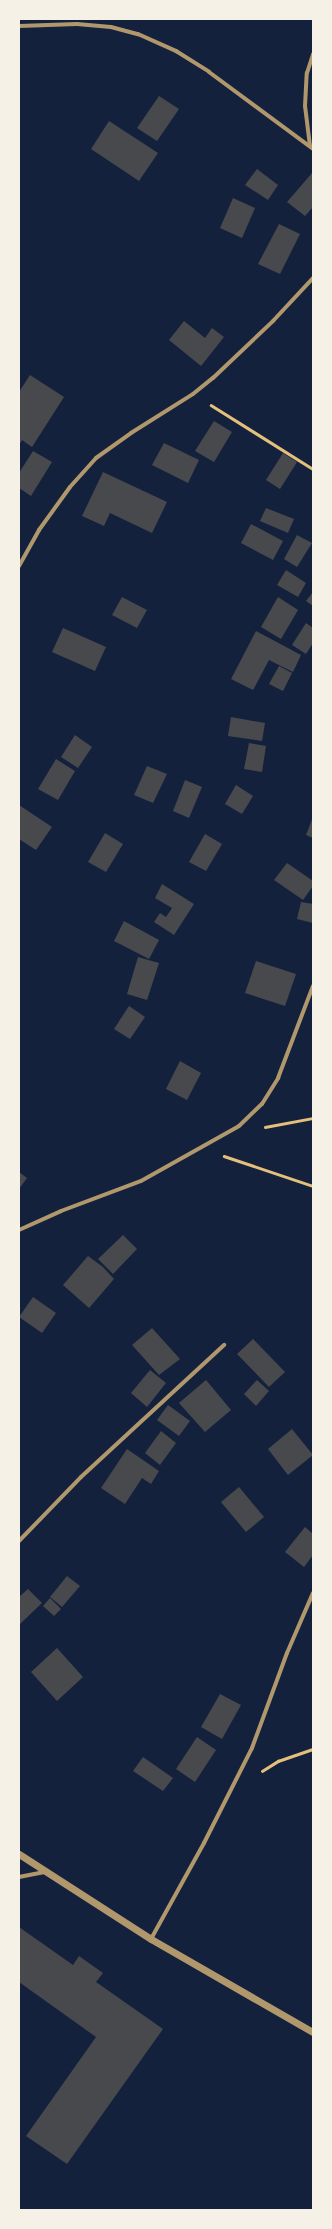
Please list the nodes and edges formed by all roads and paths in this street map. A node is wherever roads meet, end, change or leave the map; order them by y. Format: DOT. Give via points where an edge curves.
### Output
graph roads {
  1 [pos="19,26"];
  2 [pos="313,54"];
  3 [pos="312,148"];
  4 [pos="313,278"];
  5 [pos="193,394"];
  6 [pos="313,469"];
  7 [pos="19,566"];
  8 [pos="313,986"];
  9 [pos="313,1118"];
  10 [pos="239,1126"];
  11 [pos="200,1148"];
  12 [pos="313,1186"];
  13 [pos="19,1230"];
  14 [pos="224,1345"];
  15 [pos="19,1541"];
  16 [pos="313,1593"];
  17 [pos="313,1749"];
  18 [pos="259,1773"];
  19 [pos="19,1854"];
  20 [pos="45,1872"];
  21 [pos="19,1877"];
  22 [pos="151,1939"];
  23 [pos="313,2032"];
  1 -- 3 [label="street" via="77,24 111,27 138,34 176,51 209,72"];
  2 -- 3 [label="street" via="307,73 305,106"];
  4 -- 5 [label="street" via="273,321"];
  5 -- 6 [label="path"];
  5 -- 7 [label="street" via="96,458 70,487 39,530"];
  8 -- 10 [label="street" via="278,1078 262,1104"];
  9 -- 10 [label="path" via="264,1127"];
  10 -- 11 [label="street"];
  11 -- 12 [label="path"];
  11 -- 13 [label="street" via="141,1181"];
  14 -- 15 [label="street" via="80,1477"];
  16 -- 22 [label="street" via="287,1653 252,1748"];
  17 -- 18 [label="path" via="278,1761"];
  19 -- 20 [label="street"];
  20 -- 21 [label="street"];
  20 -- 22 [label="street"];
  22 -- 23 [label="street"];
}
